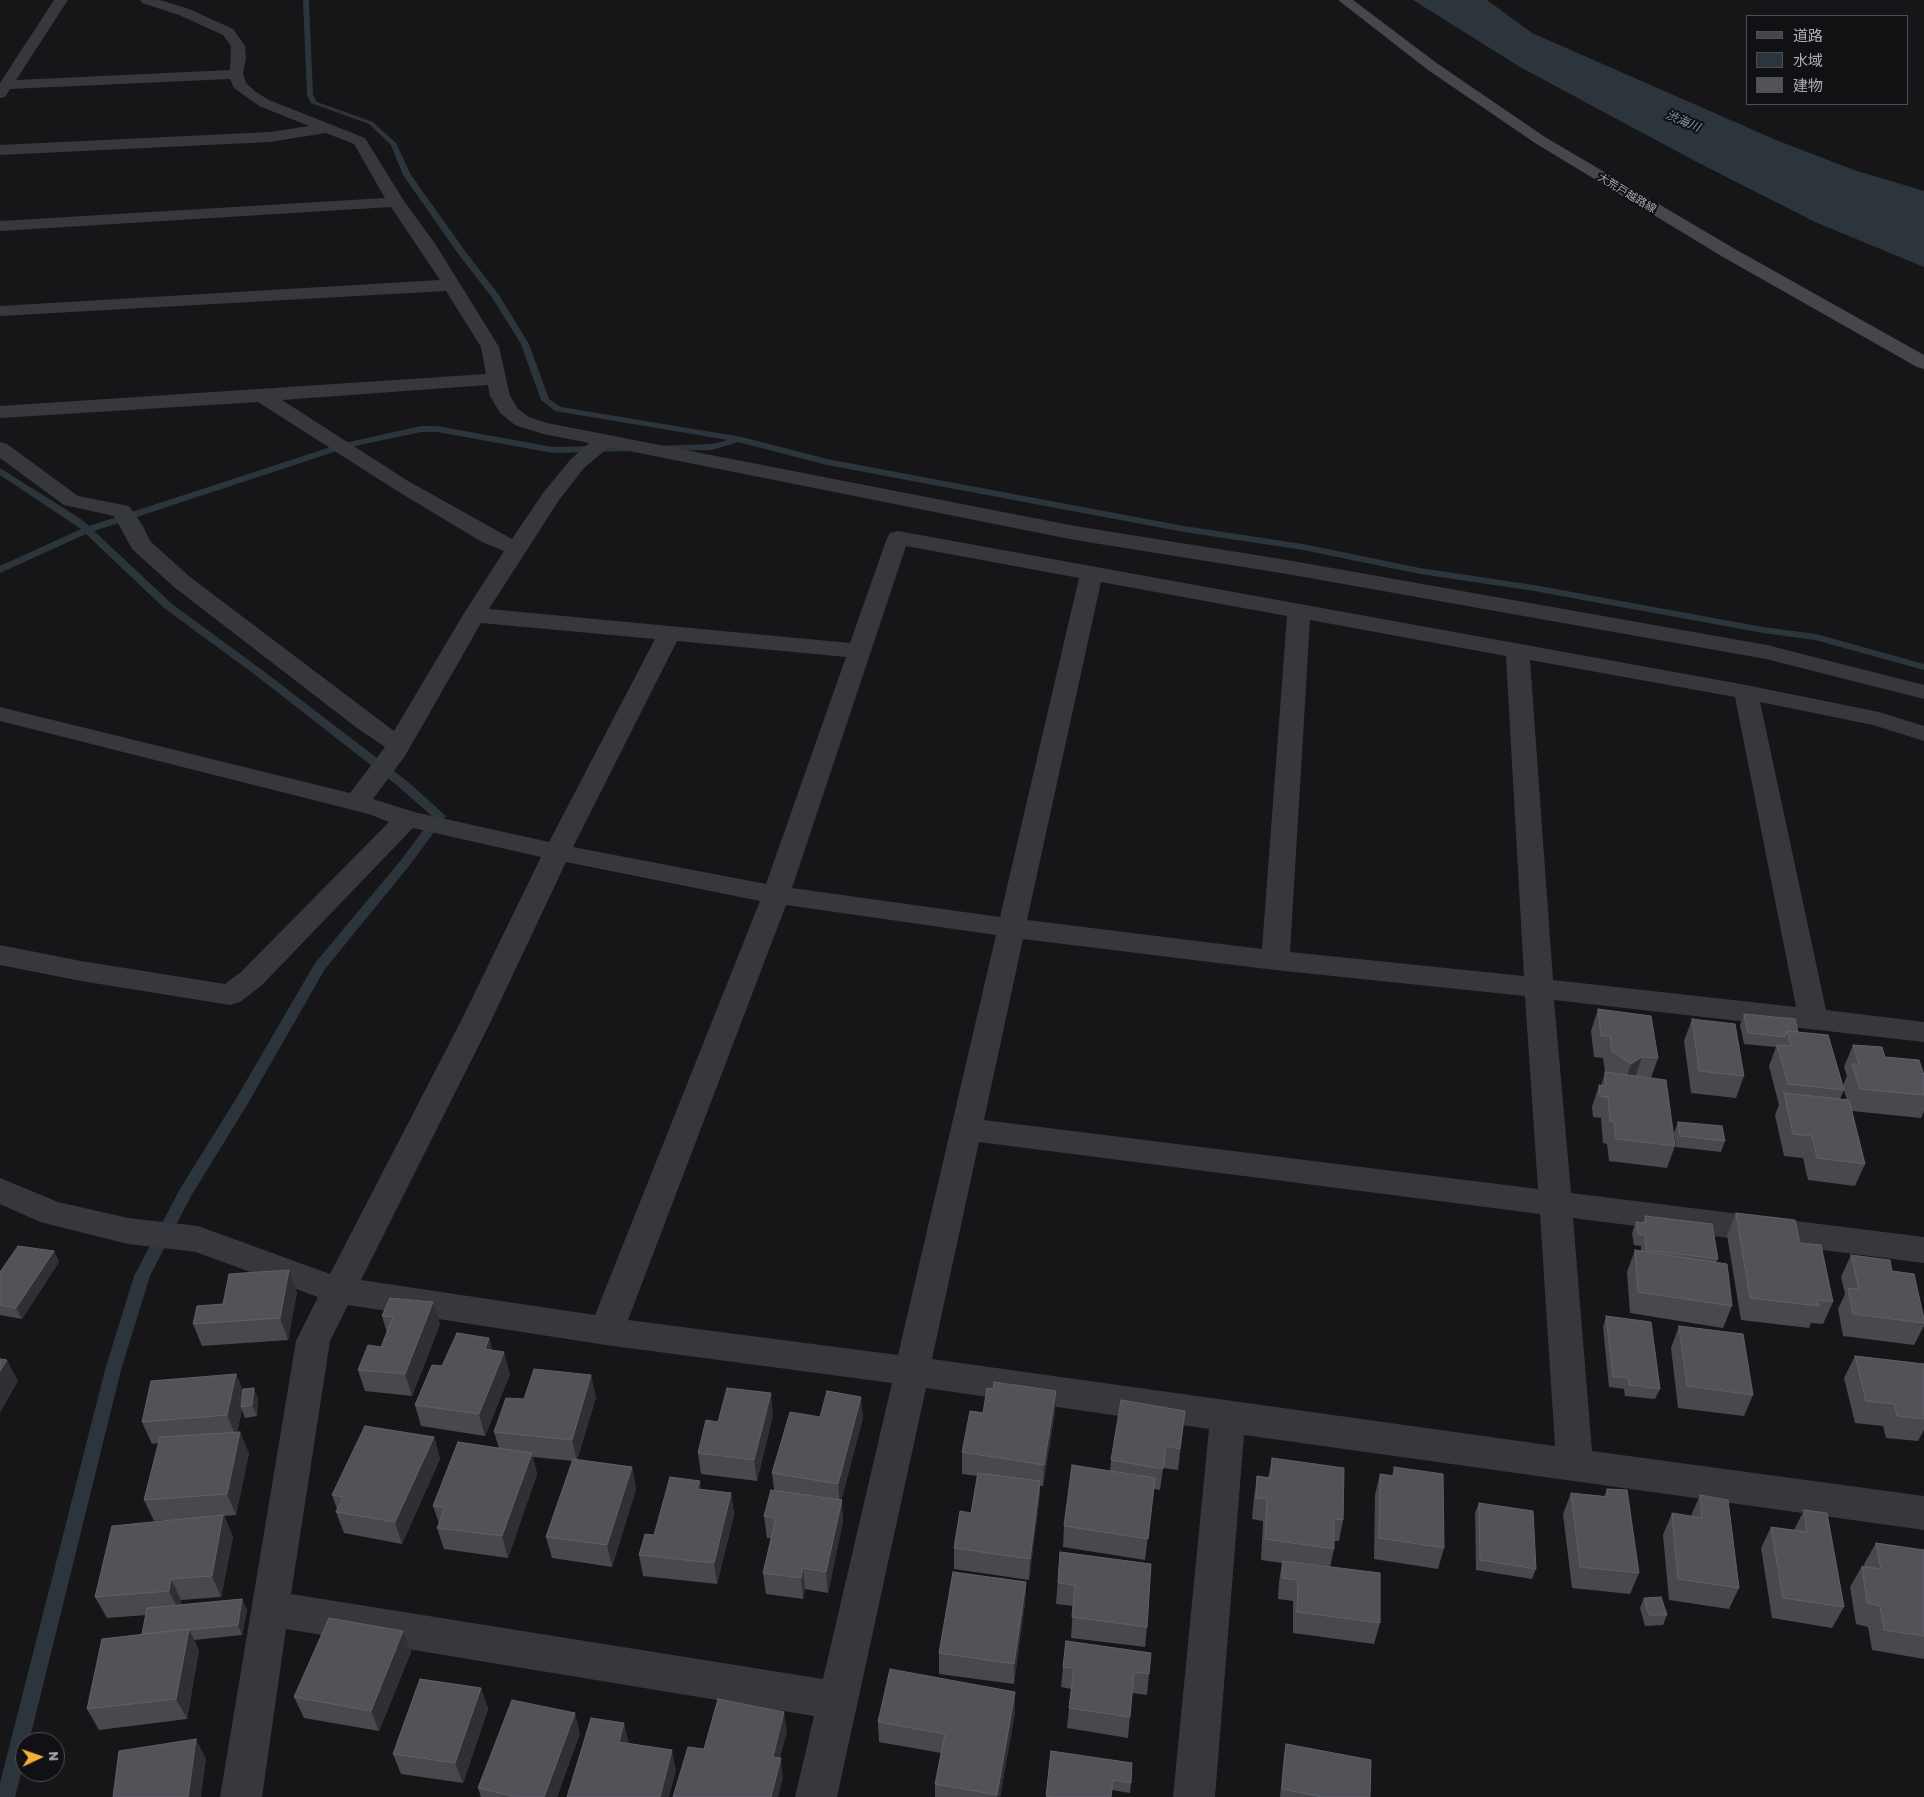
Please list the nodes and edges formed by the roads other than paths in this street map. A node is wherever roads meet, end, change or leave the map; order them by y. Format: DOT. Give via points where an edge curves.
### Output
graph roads {
  1 [pos="61,0"];
  2 [pos="147,0"];
  3 [pos="1345,0"];
  4 [pos="236,74"];
  5 [pos="3,90"];
  6 [pos="329,128"];
  7 [pos="0,150"];
  8 [pos="396,202"];
  9 [pos="0,226"];
  10 [pos="451,285"];
  11 [pos="0,311"];
  12 [pos="1924,363"];
  13 [pos="496,379"];
  14 [pos="262,396"];
  15 [pos="0,412"];
  16 [pos="605,440"];
  17 [pos="0,448"];
  18 [pos="518,549"];
  19 [pos="1091,575"];
  20 [pos="1300,613"];
  21 [pos="474,615"];
  22 [pos="669,634"];
  23 [pos="858,651"];
  24 [pos="1518,652"];
  25 [pos="1746,692"];
  26 [pos="1924,692"];
  27 [pos="0,714"];
  28 [pos="1924,734"];
  29 [pos="398,744"];
  30 [pos="356,803"];
  31 [pos="406,819"];
  32 [pos="557,852"];
  33 [pos="776,895"];
  34 [pos="1013,928"];
  35 [pos="0,955"];
  36 [pos="1276,960"];
  37 [pos="1539,988"];
  38 [pos="1813,1019"];
  39 [pos="1924,1032"];
  40 [pos="967,1129"];
  41 [pos="0,1190"];
  42 [pos="1556,1202"];
  43 [pos="1924,1250"];
  44 [pos="341,1290"];
  45 [pos="606,1331"];
  46 [pos="912,1371"];
  47 [pos="1228,1418"];
  48 [pos="1574,1466"];
  49 [pos="1924,1512"];
  50 [pos="271,1609"];
  51 [pos="837,1701"];
  52 [pos="241,1797"];
  53 [pos="816,1797"];
  54 [pos="1194,1797"];
  1 -- 5 [label="street"];
  2 -- 4 [label="street" via="228,32 238,46"];
  3 -- 12 [label="main road, 大荒戸越路線" via="1433,67 1540,140 1720,248"];
  4 -- 5 [label="street"];
  4 -- 6 [label="street" via="239,85 264,103"];
  6 -- 7 [label="street" via="270,137"];
  6 -- 8 [label="street" via="360,141"];
  8 -- 9 [label="street"];
  8 -- 10 [label="street"];
  10 -- 11 [label="street"];
  10 -- 13 [label="street" via="490,347"];
  13 -- 14 [label="street"];
  13 -- 16 [label="street" via="500,396 510,413 522,421"];
  14 -- 15 [label="street"];
  14 -- 18 [label="street" via="401,485 490,537"];
  16 -- 18 [label="street" via="576,464 550,497"];
  16 -- 26 [label="street" via="1075,533 1768,652"];
  17 -- 29 [label="street" via="71,501 121,511 140,544 182,582"];
  18 -- 21 [label="street"];
  19 -- 20 [label="street"];
  19 -- 23 [label="street" via="898,538"];
  19 -- 34 [label="street"];
  20 -- 24 [label="street"];
  20 -- 36 [label="street"];
  21 -- 22 [label="street"];
  21 -- 29 [label="street"];
  22 -- 23 [label="street"];
  22 -- 32 [label="street"];
  23 -- 33 [label="street"];
  24 -- 25 [label="street"];
  24 -- 37 [label="street"];
  25 -- 28 [label="street" via="1878,719"];
  25 -- 38 [label="street"];
  27 -- 30 [label="street"];
  29 -- 30 [label="street"];
  30 -- 31 [label="street"];
  31 -- 32 [label="street"];
  31 -- 35 [label="street" via="251,979 230,996"];
  32 -- 33 [label="street"];
  32 -- 44 [label="street"];
  33 -- 34 [label="street"];
  33 -- 45 [label="street"];
  34 -- 36 [label="street"];
  34 -- 40 [label="street"];
  36 -- 37 [label="street"];
  37 -- 38 [label="street"];
  37 -- 42 [label="street"];
  38 -- 39 [label="street"];
  40 -- 42 [label="street"];
  40 -- 46 [label="street"];
  41 -- 44 [label="street" via="51,1213 128,1231 198,1239"];
  42 -- 43 [label="street"];
  42 -- 48 [label="street"];
  44 -- 45 [label="street"];
  44 -- 50 [label="street" via="313,1341"];
  45 -- 46 [label="street"];
  46 -- 47 [label="street"];
  46 -- 51 [label="street"];
  47 -- 48 [label="street"];
  47 -- 54 [label="street"];
  48 -- 49 [label="street"];
  50 -- 51 [label="street"];
  50 -- 52 [label="street"];
  51 -- 53 [label="street"];
}
